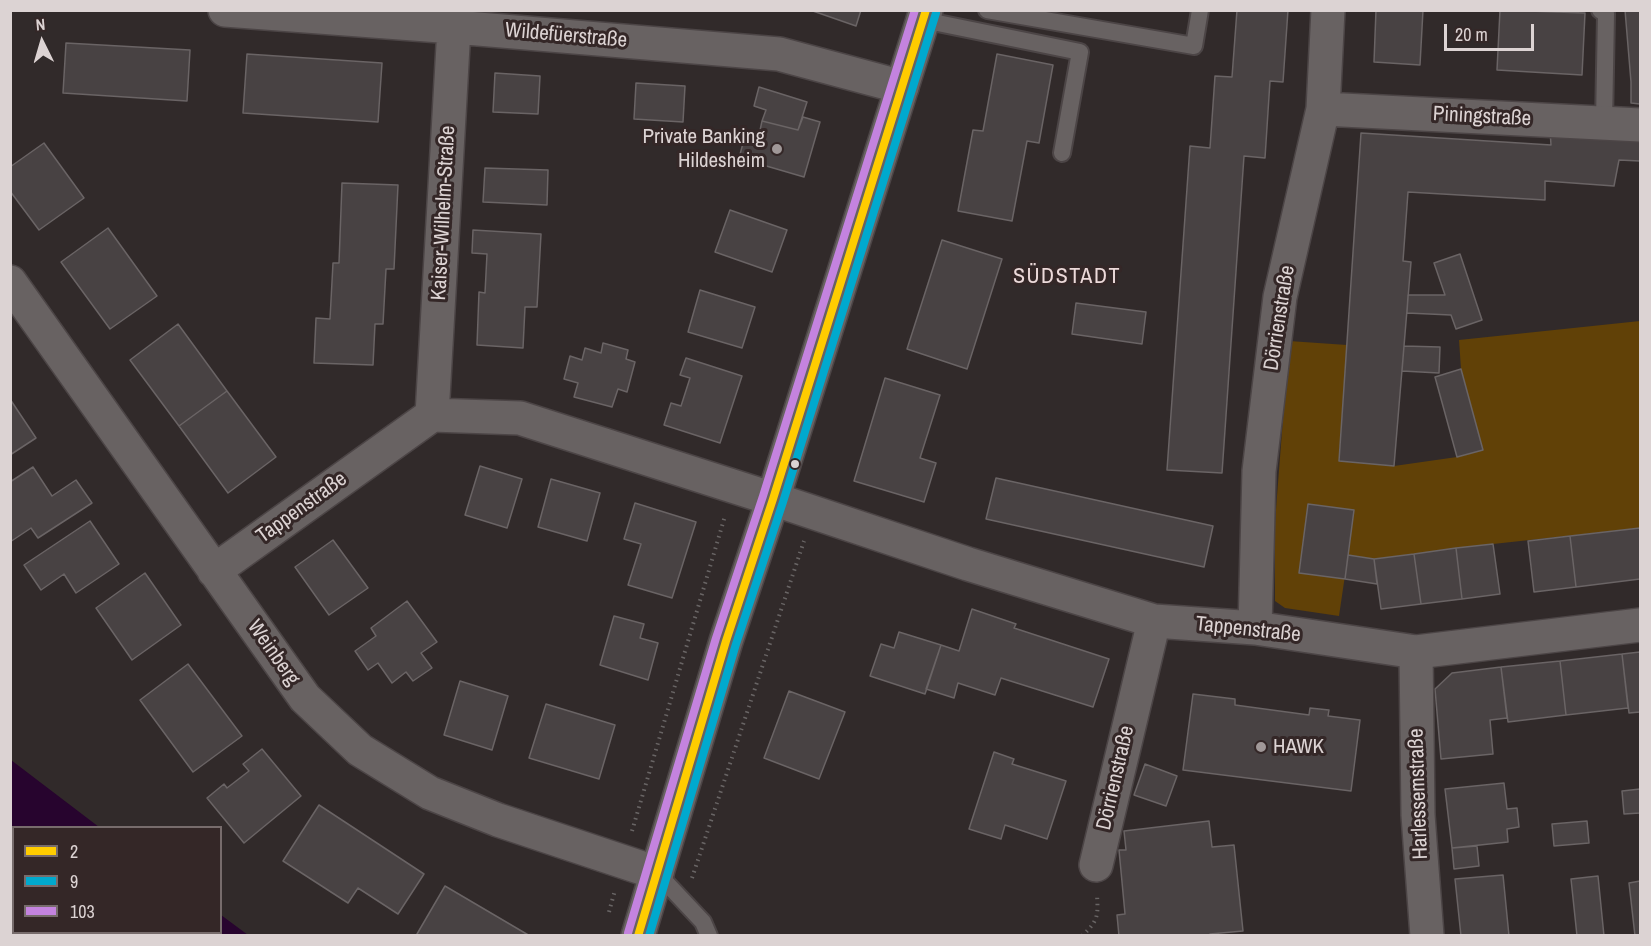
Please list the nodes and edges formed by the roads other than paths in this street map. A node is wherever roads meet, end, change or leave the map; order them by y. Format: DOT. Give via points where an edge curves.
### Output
graph roads {
  1 [pos="225,10"];
  2 [pos="987,10"];
  3 [pos="1200,10"];
  4 [pos="1328,10"];
  5 [pos="1600,10"];
  6 [pos="925,15"];
  7 [pos="454,19"];
  8 [pos="902,87"];
  9 [pos="1323,109"];
  10 [pos="1604,123"];
  11 [pos="1641,124"];
  12 [pos="1062,153"];
  13 [pos="10,282"];
  14 [pos="432,415"];
  15 [pos="773,499"];
  16 [pos="214,571"];
  17 [pos="1154,621"];
  18 [pos="1641,625"];
  19 [pos="1255,628"];
  20 [pos="1416,652"];
  21 [pos="1096,865"];
  22 [pos="657,873"];
  23 [pos="638,936"];
  24 [pos="709,936"];
  25 [pos="1427,936"];
  1 -- 7 [label="street, Wildefüerstraße"];
  2 -- 3 [label="lane" via="1194,46"];
  4 -- 9 [label="street, Dörrienstraße"];
  5 -- 10 [label="lane" via="1606,14"];
  6 -- 8 [label="street"];
  6 -- 12 [label="lane" via="1080,52"];
  7 -- 8 [label="street, Wildefüerstraße" via="779,54"];
  7 -- 14 [label="street, Kaiser-Wilhelm-Straße"];
  8 -- 15 [label="street"];
  9 -- 10 [label="street, Piningstraße"];
  9 -- 19 [label="street, Dörrienstraße" via="1280,297 1259,471"];
  10 -- 11 [label="street, Piningstraße"];
  13 -- 16 [label="street, Weinberg"];
  14 -- 15 [label="street, Tappenstraße" via="520,418"];
  14 -- 16 [label="street, Tappenstraße"];
  15 -- 17 [label="street, Tappenstraße"];
  15 -- 22 [label="street"];
  16 -- 22 [label="street, Weinberg" via="305,698 360,750 430,793"];
  17 -- 19 [label="street, Tappenstraße"];
  17 -- 21 [label="street, Dörrienstraße"];
  18 -- 20 [label="street, Tappenstraße"];
  19 -- 20 [label="street, Tappenstraße"];
  20 -- 25 [label="street, Harlessemstraße" via="1418,815"];
  22 -- 23 [label="street"];
  22 -- 24 [label="lane" via="703,922"];
}
